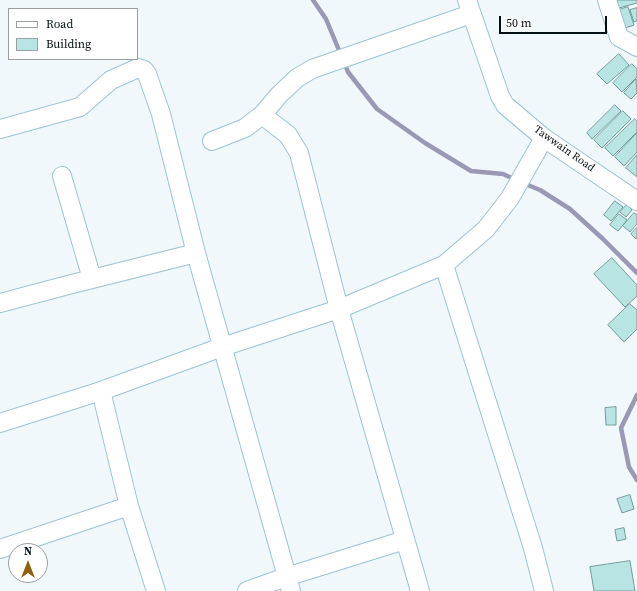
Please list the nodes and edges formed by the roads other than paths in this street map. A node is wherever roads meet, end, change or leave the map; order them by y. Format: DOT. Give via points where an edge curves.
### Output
graph roads {
  1 [pos="607,0"];
  2 [pos="471,4"];
  3 [pos="637,47"];
  4 [pos="262,116"];
  5 [pos="0,129"];
  6 [pos="544,138"];
  7 [pos="212,141"];
  8 [pos="62,176"];
  9 [pos="637,201"];
  10 [pos="196,254"];
  11 [pos="444,265"];
  12 [pos="92,279"];
  13 [pos="0,303"];
  14 [pos="339,309"];
  15 [pos="222,347"];
  16 [pos="100,391"];
  17 [pos="0,423"];
  18 [pos="129,506"];
  19 [pos="405,540"];
  20 [pos="0,549"];
  21 [pos="289,584"];
  22 [pos="156,591"];
  23 [pos="247,591"];
  24 [pos="420,591"];
  25 [pos="544,591"];
  1 -- 3 [label="street" via="619,37"];
  2 -- 4 [label="street" via="312,69 297,78"];
  2 -- 6 [label="street, Tawwain Road" via="505,106"];
  4 -- 7 [label="street" via="245,128"];
  4 -- 14 [label="street" via="288,135 299,153"];
  5 -- 10 [label="street" via="80,107 111,80 138,68 144,70 161,114"];
  6 -- 9 [label="street, Tawwain Road"];
  6 -- 11 [label="street" via="510,198 486,229"];
  8 -- 12 [label="street"];
  10 -- 12 [label="street"];
  10 -- 15 [label="street"];
  11 -- 14 [label="street"];
  11 -- 25 [label="street"];
  12 -- 13 [label="street"];
  14 -- 15 [label="street"];
  14 -- 19 [label="street"];
  15 -- 16 [label="street"];
  15 -- 21 [label="street"];
  16 -- 17 [label="street"];
  16 -- 18 [label="street"];
  18 -- 20 [label="street"];
  18 -- 22 [label="street"];
  19 -- 21 [label="street"];
  19 -- 24 [label="street"];
  21 -- 23 [label="street"];
}
